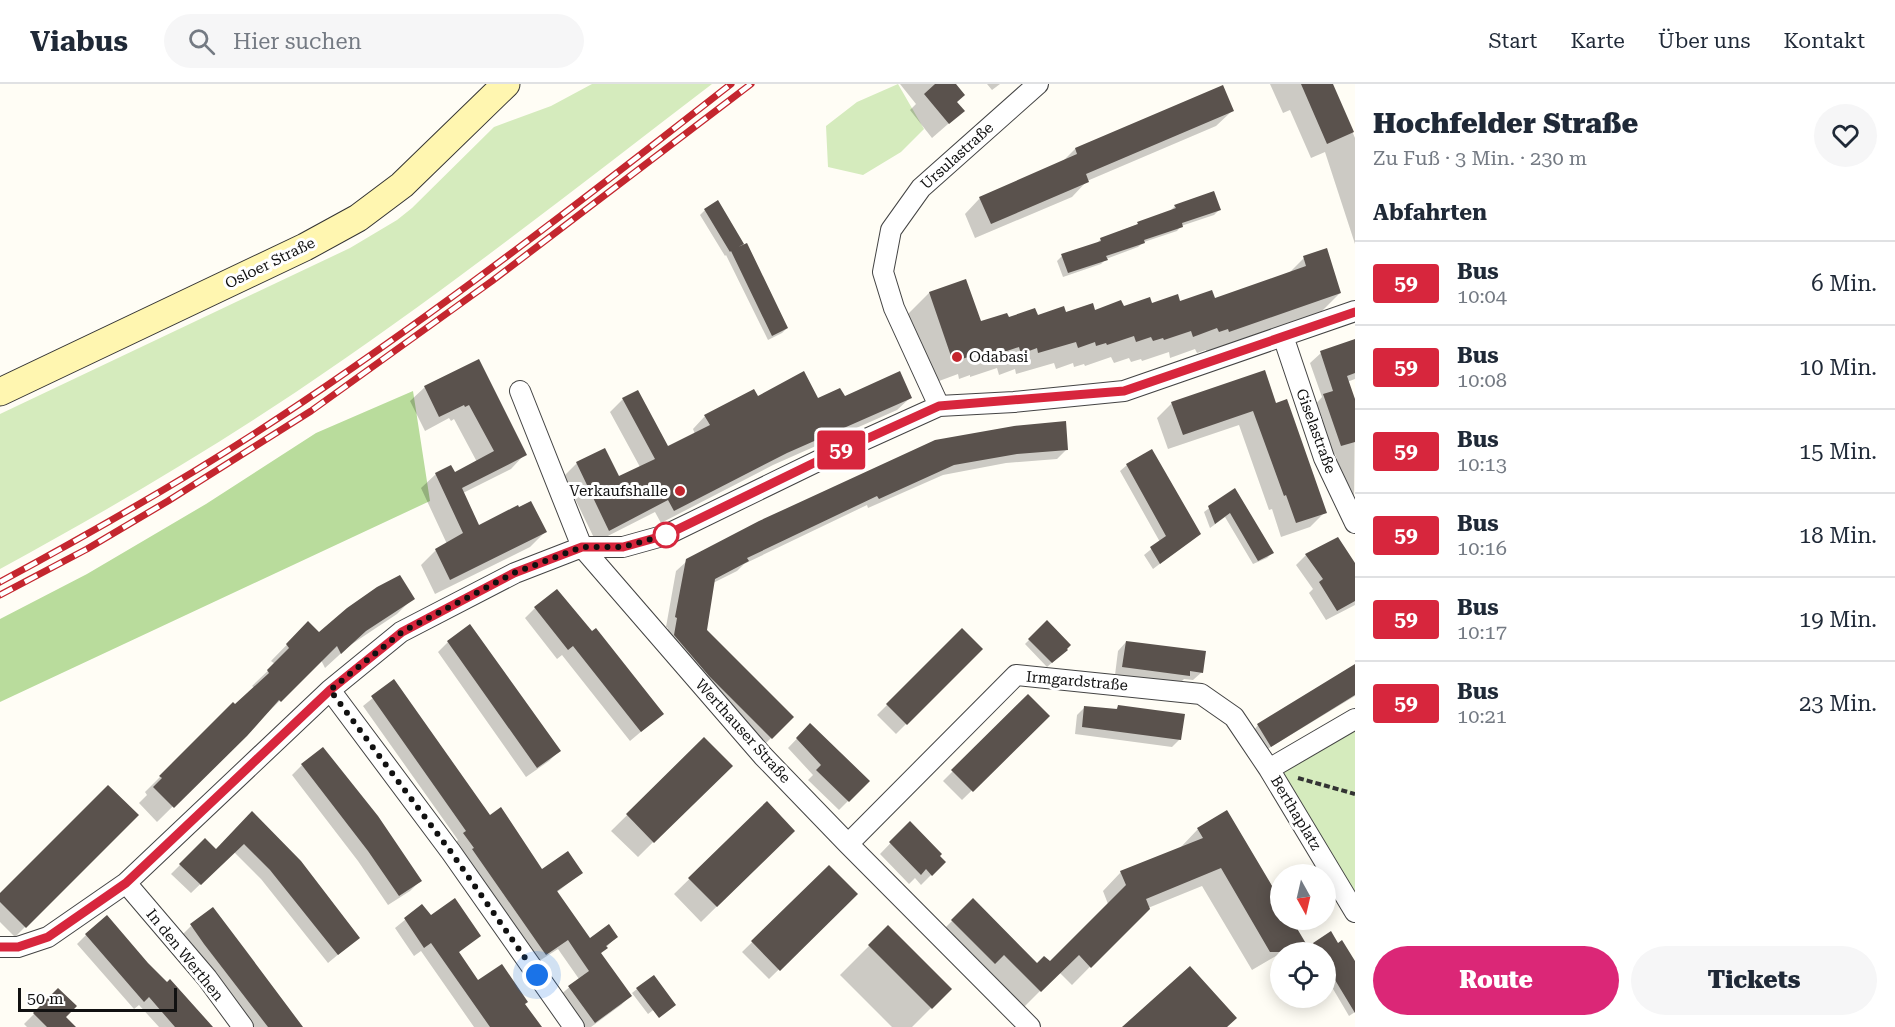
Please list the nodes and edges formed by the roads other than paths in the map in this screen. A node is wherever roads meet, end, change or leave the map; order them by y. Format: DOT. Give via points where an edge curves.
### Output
graph roads {
  1 [pos="1038,84"];
  2 [pos="500,89"];
  3 [pos="1355,312"];
  4 [pos="1283,336"];
  5 [pos="520,391"];
  6 [pos="0,392"];
  7 [pos="939,406"];
  8 [pos="1355,524"];
  9 [pos="582,547"];
  10 [pos="330,690"];
  11 [pos="1355,719"];
  12 [pos="1269,769"];
  13 [pos="848,844"];
  14 [pos="126,883"];
  15 [pos="1355,912"];
  16 [pos="0,947"];
  17 [pos="243,1027"];
  18 [pos="574,1027"];
  19 [pos="1030,1027"];
  1 -- 7 [label="street, Ursulastraße" via="921,188 891,230 883,272 894,308"];
  2 -- 6 [label="main road, Osloer Straße" via="402,185 340,228"];
  3 -- 4 [label="street"];
  4 -- 7 [label="street" via="1124,391"];
  4 -- 8 [label="street, Giselastraße" via="1323,458"];
  5 -- 9 [label="street, Werthauser Straße"];
  7 -- 9 [label="street" via="666,535 623,547"];
  9 -- 10 [label="street" via="514,573 402,632"];
  9 -- 13 [label="street, Werthauser Straße" via="763,756"];
  10 -- 14 [label="street"];
  10 -- 18 [label="street" via="451,852"];
  11 -- 12 [label="street, Berthaplatz"];
  12 -- 13 [label="street, Irmgardstraße" via="1234,717 1201,694 1016,675"];
  12 -- 15 [label="street, Berthaplatz"];
  13 -- 19 [label="street, Werthauser Straße"];
  14 -- 16 [label="street" via="48,937 18,947"];
  14 -- 17 [label="street, In den Werthen"];
}
